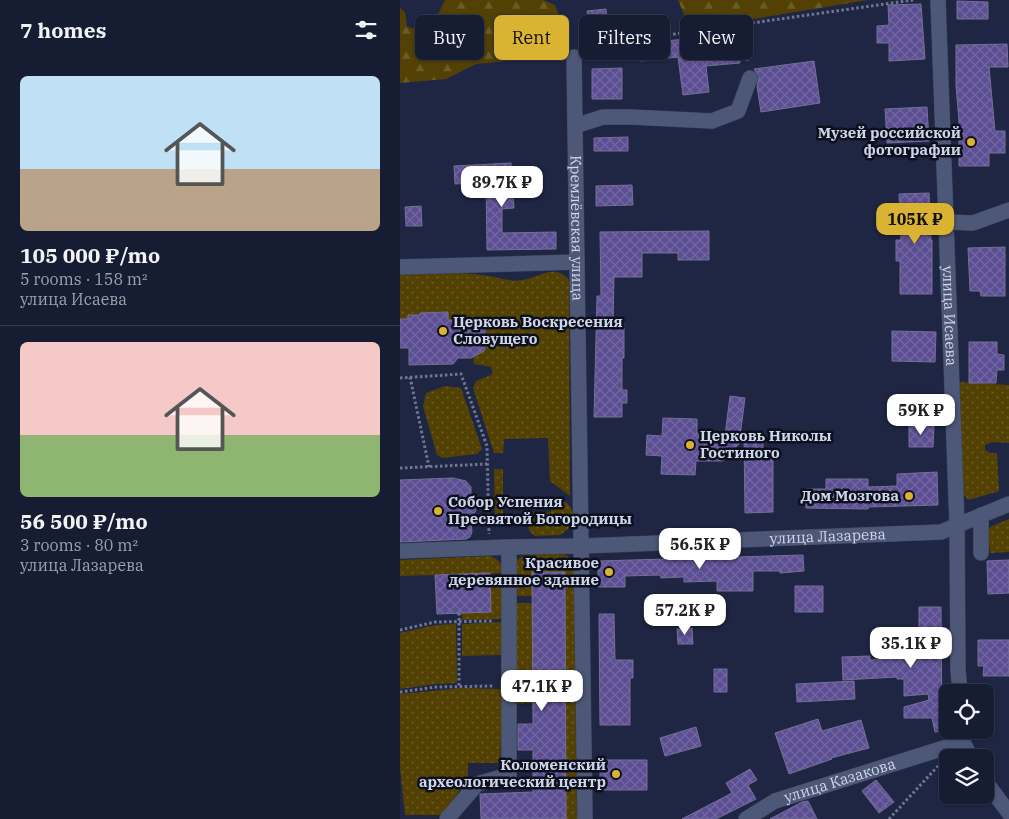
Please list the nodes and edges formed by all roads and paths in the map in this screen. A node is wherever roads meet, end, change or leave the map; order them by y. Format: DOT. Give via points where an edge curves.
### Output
graph roads {
  1 [pos="913,0"];
  2 [pos="938,0"];
  3 [pos="753,22"];
  4 [pos="680,33"];
  5 [pos="574,57"];
  6 [pos="747,60"];
  7 [pos="750,78"];
  8 [pos="575,126"];
  9 [pos="1009,210"];
  10 [pos="946,222"];
  11 [pos="577,262"];
  12 [pos="400,267"];
  13 [pos="410,377"];
  14 [pos="400,378"];
  15 [pos="487,464"];
  16 [pos="429,467"];
  17 [pos="400,468"];
  18 [pos="1009,504"];
  19 [pos="981,515"];
  20 [pos="957,525"];
  21 [pos="582,546"];
  22 [pos="489,547"];
  23 [pos="509,547"];
  24 [pos="400,551"];
  25 [pos="981,553"];
  26 [pos="459,613"];
  27 [pos="509,620"];
  28 [pos="459,622"];
  29 [pos="400,630"];
  30 [pos="959,684"];
  31 [pos="459,686"];
  32 [pos="508,686"];
  33 [pos="400,692"];
  34 [pos="960,739"];
  35 [pos="948,749"];
  36 [pos="939,757"];
  37 [pos="994,793"];
  38 [pos="1009,813"];
  39 [pos="447,819"];
  40 [pos="585,819"];
  41 [pos="746,819"];
  42 [pos="889,819"];
  1 -- 3 [label="path"];
  2 -- 10 [label="street, улица Исаева"];
  4 -- 5 [label="path" via="578,47"];
  5 -- 8 [label="street, Кремлёвская улица"];
  6 -- 7 [label="path"];
  7 -- 8 [label="street" via="738,111 712,121 613,117"];
  8 -- 11 [label="street, Кремлёвская улица"];
  9 -- 10 [label="street" via="973,223"];
  10 -- 20 [label="street, улица Исаева"];
  11 -- 12 [label="street"];
  11 -- 21 [label="street, Кремлёвская улица"];
  13 -- 14 [label="path"];
  13 -- 15 [label="path" via="461,374 487,446"];
  13 -- 16 [label="path"];
  15 -- 16 [label="path"];
  15 -- 22 [label="path"];
  16 -- 17 [label="path"];
  18 -- 19 [label="street, улица Лазарева"];
  19 -- 20 [label="street, улица Лазарева"];
  19 -- 25 [label="street"];
  20 -- 21 [label="street, улица Лазарева" via="941,532"];
  20 -- 30 [label="street, улица Исаева"];
  21 -- 23 [label="street, улица Лазарева"];
  21 -- 40 [label="street, Кремлёвская улица"];
  22 -- 23 [label="street, улица Лазарева"];
  22 -- 24 [label="street, улица Лазарева"];
  23 -- 27 [label="street"];
  26 -- 28 [label="path"];
  27 -- 28 [label="path"];
  27 -- 32 [label="street"];
  28 -- 29 [label="path" via="435,622"];
  28 -- 31 [label="path"];
  31 -- 32 [label="path"];
  31 -- 33 [label="path"];
  32 -- 39 [label="street" via="509,775 477,784"];
  34 -- 35 [label="street, улица Казакова"];
  36 -- 41 [label="street, улица Казакова" via="775,801"];
  36 -- 42 [label="path"];
  37 -- 38 [label="street"];
}
